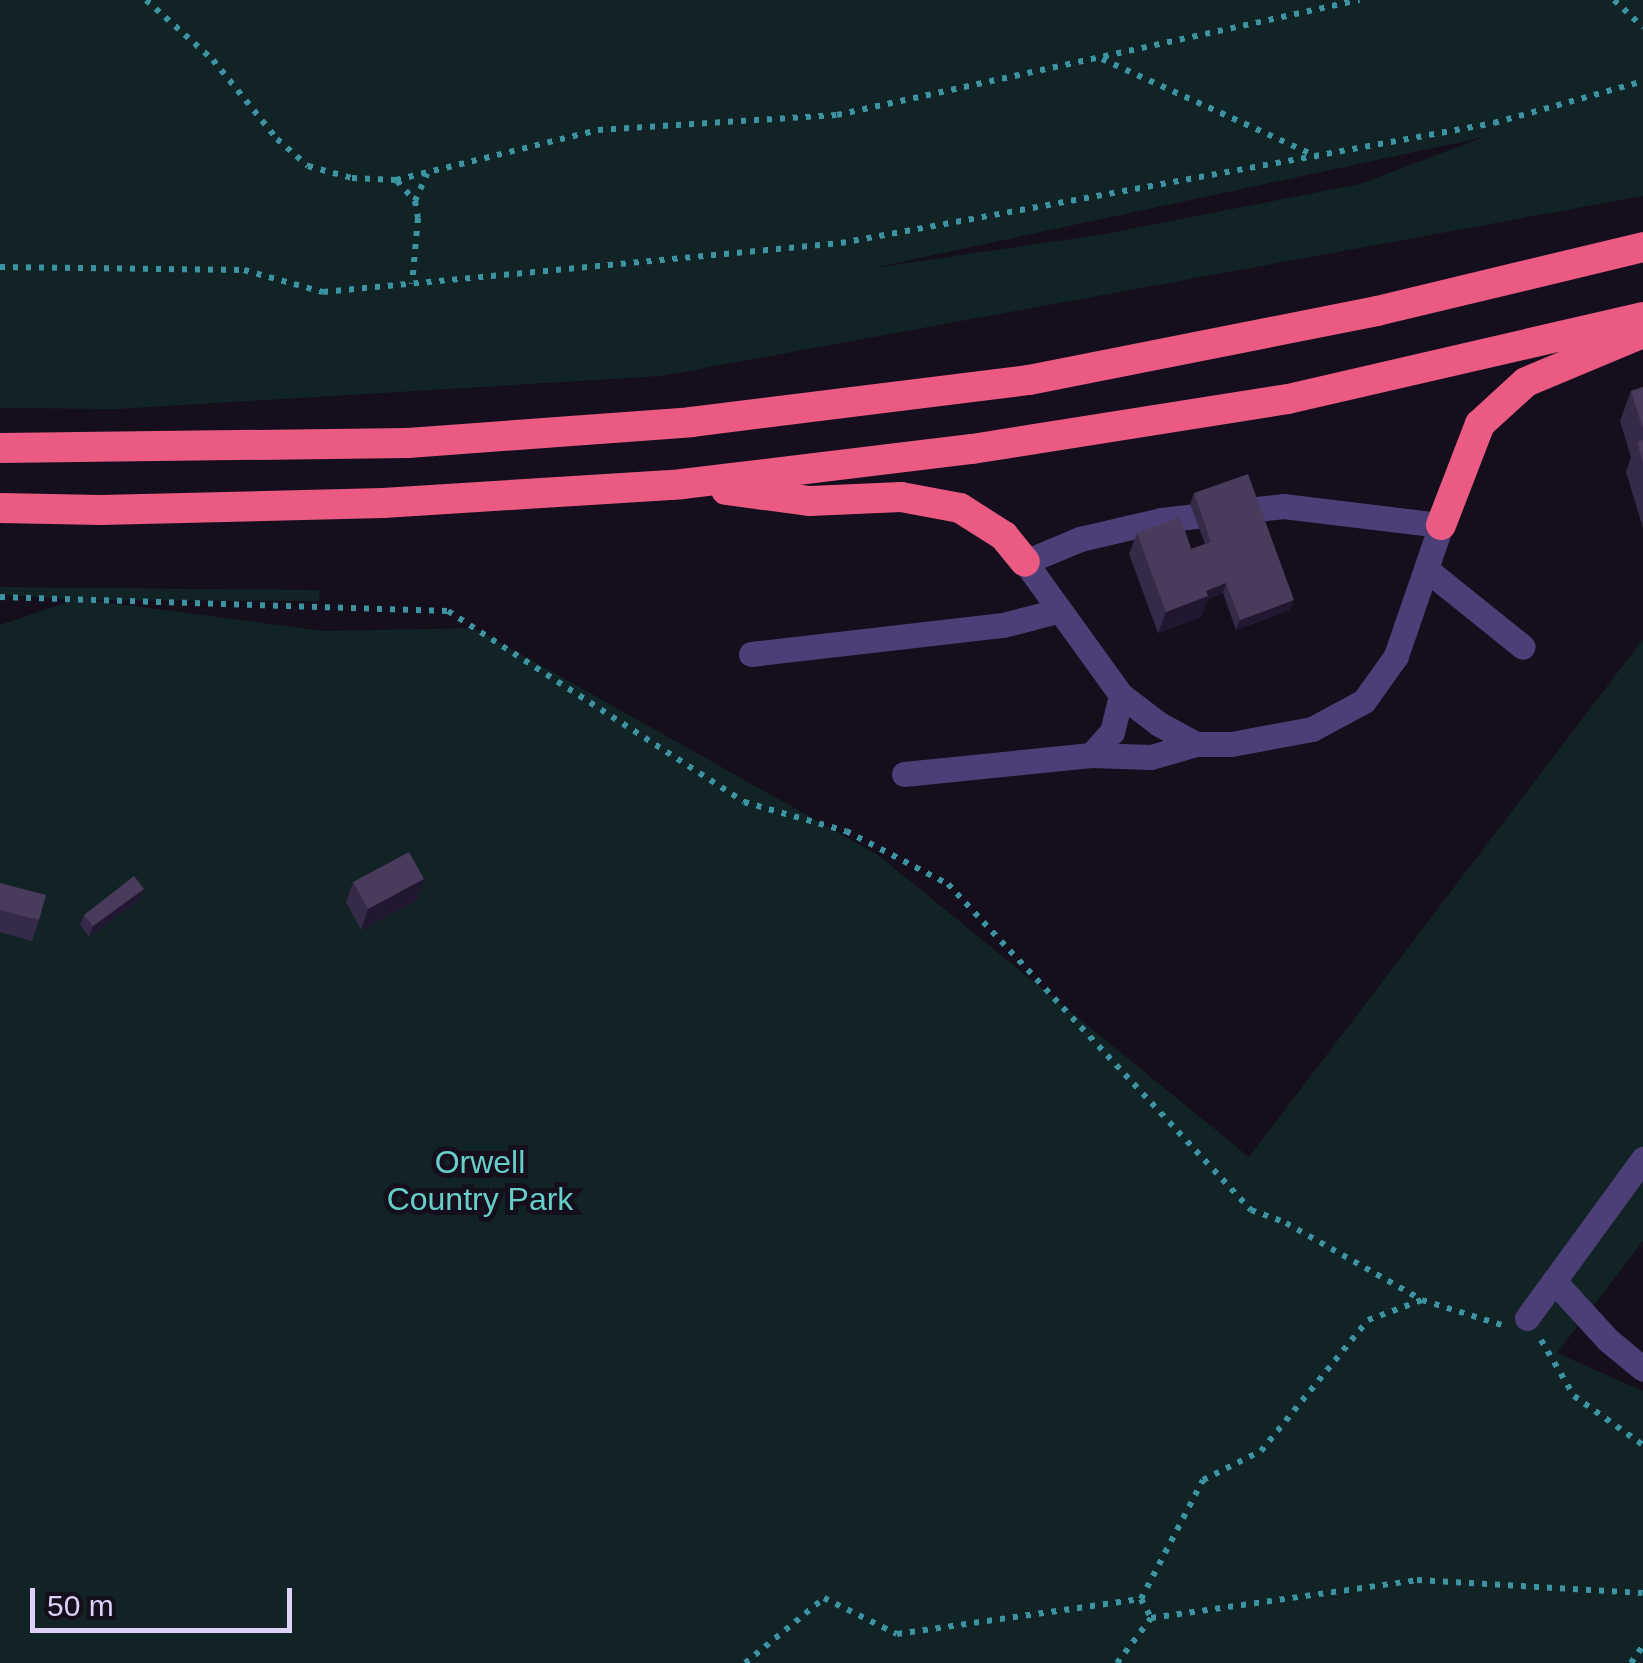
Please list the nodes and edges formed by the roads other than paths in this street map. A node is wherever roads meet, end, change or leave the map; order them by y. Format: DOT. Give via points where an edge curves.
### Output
graph roads {
  1 [pos="1643,247"];
  2 [pos="1643,317"];
  3 [pos="1643,333"];
  4 [pos="0,448"];
  5 [pos="682,484"];
  6 [pos="0,508"];
  7 [pos="1441,525"];
  8 [pos="1025,562"];
  9 [pos="1426,568"];
  10 [pos="1057,611"];
  11 [pos="1523,647"];
  12 [pos="751,654"];
  13 [pos="1121,695"];
  14 [pos="1196,744"];
  15 [pos="1090,755"];
  16 [pos="904,774"];
  17 [pos="1643,1159"];
  18 [pos="1554,1281"];
  19 [pos="1527,1318"];
  20 [pos="1643,1369"];
  1 -- 4 [label="highway" via="1377,310 1029,380 747,415 408,443"];
  2 -- 5 [label="highway" via="1288,399 972,449"];
  3 -- 7 [label="highway" via="1526,382 1480,424"];
  5 -- 6 [label="highway" via="384,503"];
  5 -- 8 [label="highway" via="810,501 901,497 960,508 1004,536"];
  7 -- 8 [label="lane" via="1283,506 1162,520 1080,538"];
  7 -- 9 [label="lane"];
  8 -- 10 [label="lane"];
  9 -- 11 [label="lane"];
  9 -- 14 [label="lane" via="1396,656 1364,702 1312,729"];
  10 -- 12 [label="lane" via="1003,624"];
  10 -- 13 [label="lane"];
  13 -- 14 [label="lane"];
  13 -- 15 [label="lane" via="1112,732"];
  14 -- 15 [label="lane" via="1151,758"];
  15 -- 16 [label="lane"];
  17 -- 18 [label="lane"];
  18 -- 19 [label="lane"];
  18 -- 20 [label="lane"];
}
